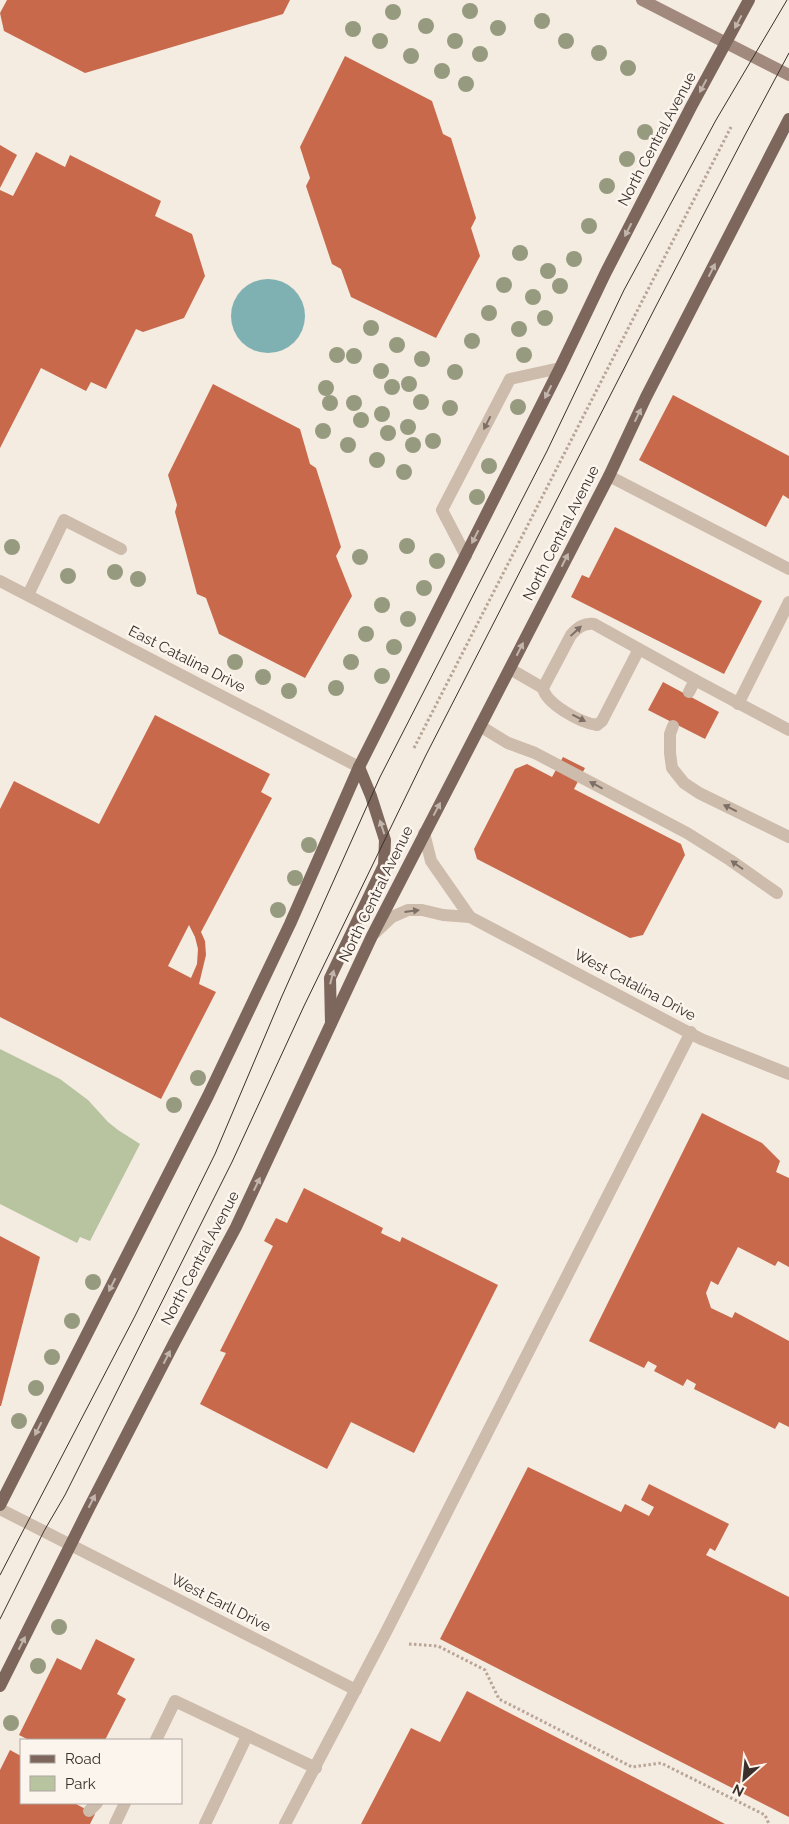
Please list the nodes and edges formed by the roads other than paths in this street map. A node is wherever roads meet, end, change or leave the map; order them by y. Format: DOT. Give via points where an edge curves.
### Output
graph roads {
  1 [pos="642,0"];
  2 [pos="750,0"];
  3 [pos="726,43"];
  4 [pos="789,75"];
  5 [pos="789,119"];
  6 [pos="560,368"];
  7 [pos="609,476"];
  8 [pos="121,549"];
  9 [pos="466,556"];
  10 [pos="789,569"];
  11 [pos="0,581"];
  12 [pos="28,595"];
  13 [pos="789,602"];
  14 [pos="639,649"];
  15 [pos="510,669"];
  16 [pos="544,688"];
  17 [pos="738,704"];
  18 [pos="480,726"];
  19 [pos="673,726"];
  20 [pos="789,730"];
  21 [pos="360,767"];
  22 [pos="424,833"];
  23 [pos="789,837"];
  24 [pos="777,893"];
  25 [pos="470,917"];
  26 [pos="372,936"];
  27 [pos="331,1025"];
  28 [pos="691,1032"];
  29 [pos="789,1074"];
  30 [pos="0,1507"];
  31 [pos="71,1545"];
  32 [pos="0,1686"];
  33 [pos="356,1690"];
  34 [pos="247,1736"];
  35 [pos="156,1739"];
  36 [pos="316,1768"];
  37 [pos="125,1804"];
  38 [pos="115,1824"];
  39 [pos="205,1824"];
  40 [pos="285,1824"];
  1 -- 3 [label="main road"];
  2 -- 3 [label="main road, North Central Avenue, one-way"];
  3 -- 4 [label="main road"];
  3 -- 6 [label="main road, North Central Avenue, one-way" via="606,272"];
  7 -- 5 [label="main road, North Central Avenue, one-way" via="646,397"];
  6 -- 9 [label="main road, North Central Avenue, one-way"];
  6 -- 9 [label="street, one-way" via="510,379 442,510"];
  7 -- 10 [label="street"];
  15 -- 7 [label="main road, North Central Avenue, one-way"];
  8 -- 12 [label="street" via="64,520"];
  9 -- 21 [label="main road, North Central Avenue"];
  11 -- 12 [label="street, East Catalina Drive"];
  12 -- 21 [label="street, East Catalina Drive"];
  13 -- 17 [label="street"];
  16 -- 14 [label="street, one-way" via="571,635 587,624 594,624"];
  16 -- 14 [label="street, one-way" via="549,700 574,716 597,725"];
  14 -- 17 [label="street" via="692,686"];
  15 -- 16 [label="street"];
  15 -- 18 [label="main road, North Central Avenue"];
  17 -- 20 [label="street"];
  22 -- 18 [label="main road, North Central Avenue, one-way"];
  24 -- 18 [label="street, one-way" via="687,833"];
  23 -- 19 [label="street, one-way" via="684,783 672,768 670,734"];
  27 -- 21 [label="main road, one-way" via="330,978 384,865 385,840"];
  21 -- 30 [label="main road, North Central Avenue, one-way" via="208,1096"];
  22 -- 25 [label="street, West Catalina Drive" via="431,861"];
  22 -- 26 [label="main road, North Central Avenue"];
  26 -- 25 [label="street, West Catalina Drive, one-way" via="392,917 408,910"];
  25 -- 28 [label="street, West Catalina Drive"];
  26 -- 27 [label="main road, North Central Avenue"];
  31 -- 27 [label="main road, North Central Avenue, one-way" via="240,1220"];
  28 -- 29 [label="street, West Catalina Drive"];
  28 -- 33 [label="street"];
  30 -- 31 [label="street, West Earll Drive"];
  32 -- 31 [label="main road, North Central Avenue, one-way"];
  31 -- 33 [label="street, West Earll Drive"];
  33 -- 36 [label="street"];
  34 -- 35 [label="street" via="175,1701"];
  34 -- 36 [label="street"];
  34 -- 39 [label="street"];
  36 -- 40 [label="street"];
  37 -- 38 [label="street"];
}
